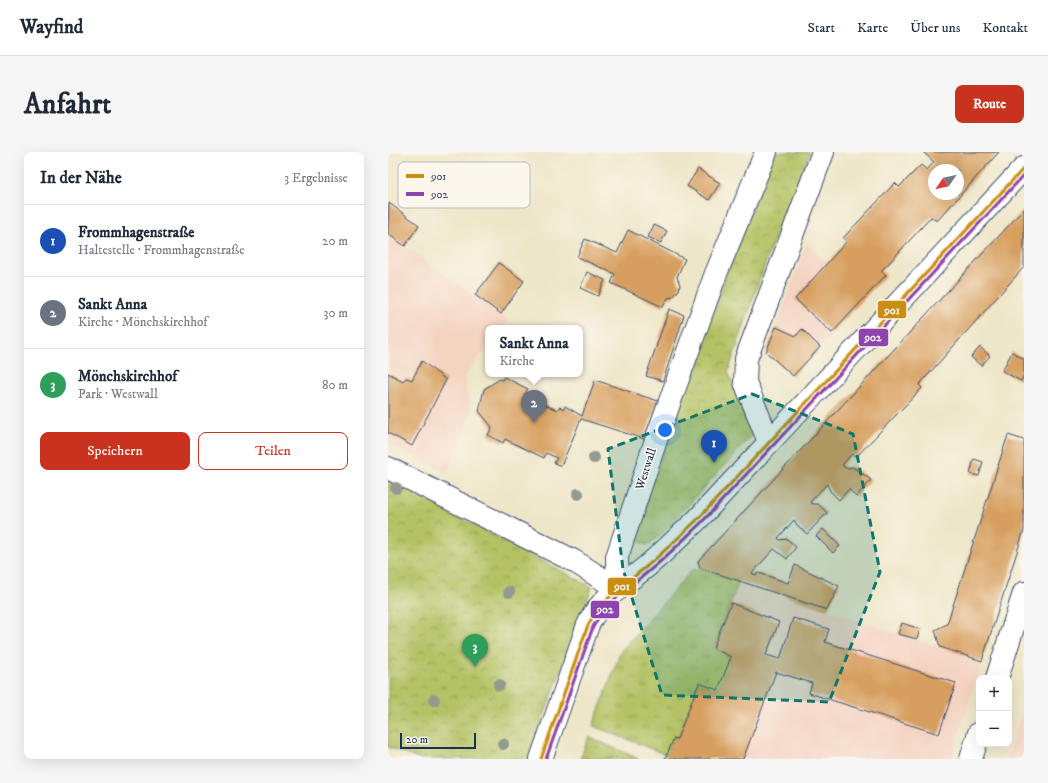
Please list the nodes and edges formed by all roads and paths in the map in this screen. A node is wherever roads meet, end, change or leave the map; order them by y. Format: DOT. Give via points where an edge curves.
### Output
graph roads {
  1 [pos="766,152"];
  2 [pos="823,152"];
  3 [pos="1024,168"];
  4 [pos="769,442"];
  5 [pos="388,468"];
  6 [pos="618,589"];
  7 [pos="1024,593"];
  8 [pos="997,675"];
  9 [pos="976,742"];
  10 [pos="541,759"];
  11 [pos="970,759"];
  1 -- 6 [label="street, Westwall" via="715,276 656,440 617,557"];
  2 -- 4 [label="street" via="746,359 745,382"];
  3 -- 4 [label="street"];
  4 -- 6 [label="street" via="698,519"];
  5 -- 6 [label="street" via="574,561"];
  6 -- 10 [label="street" via="603,601 588,625"];
  7 -- 8 [label="street"];
  9 -- 11 [label="street"];
}
